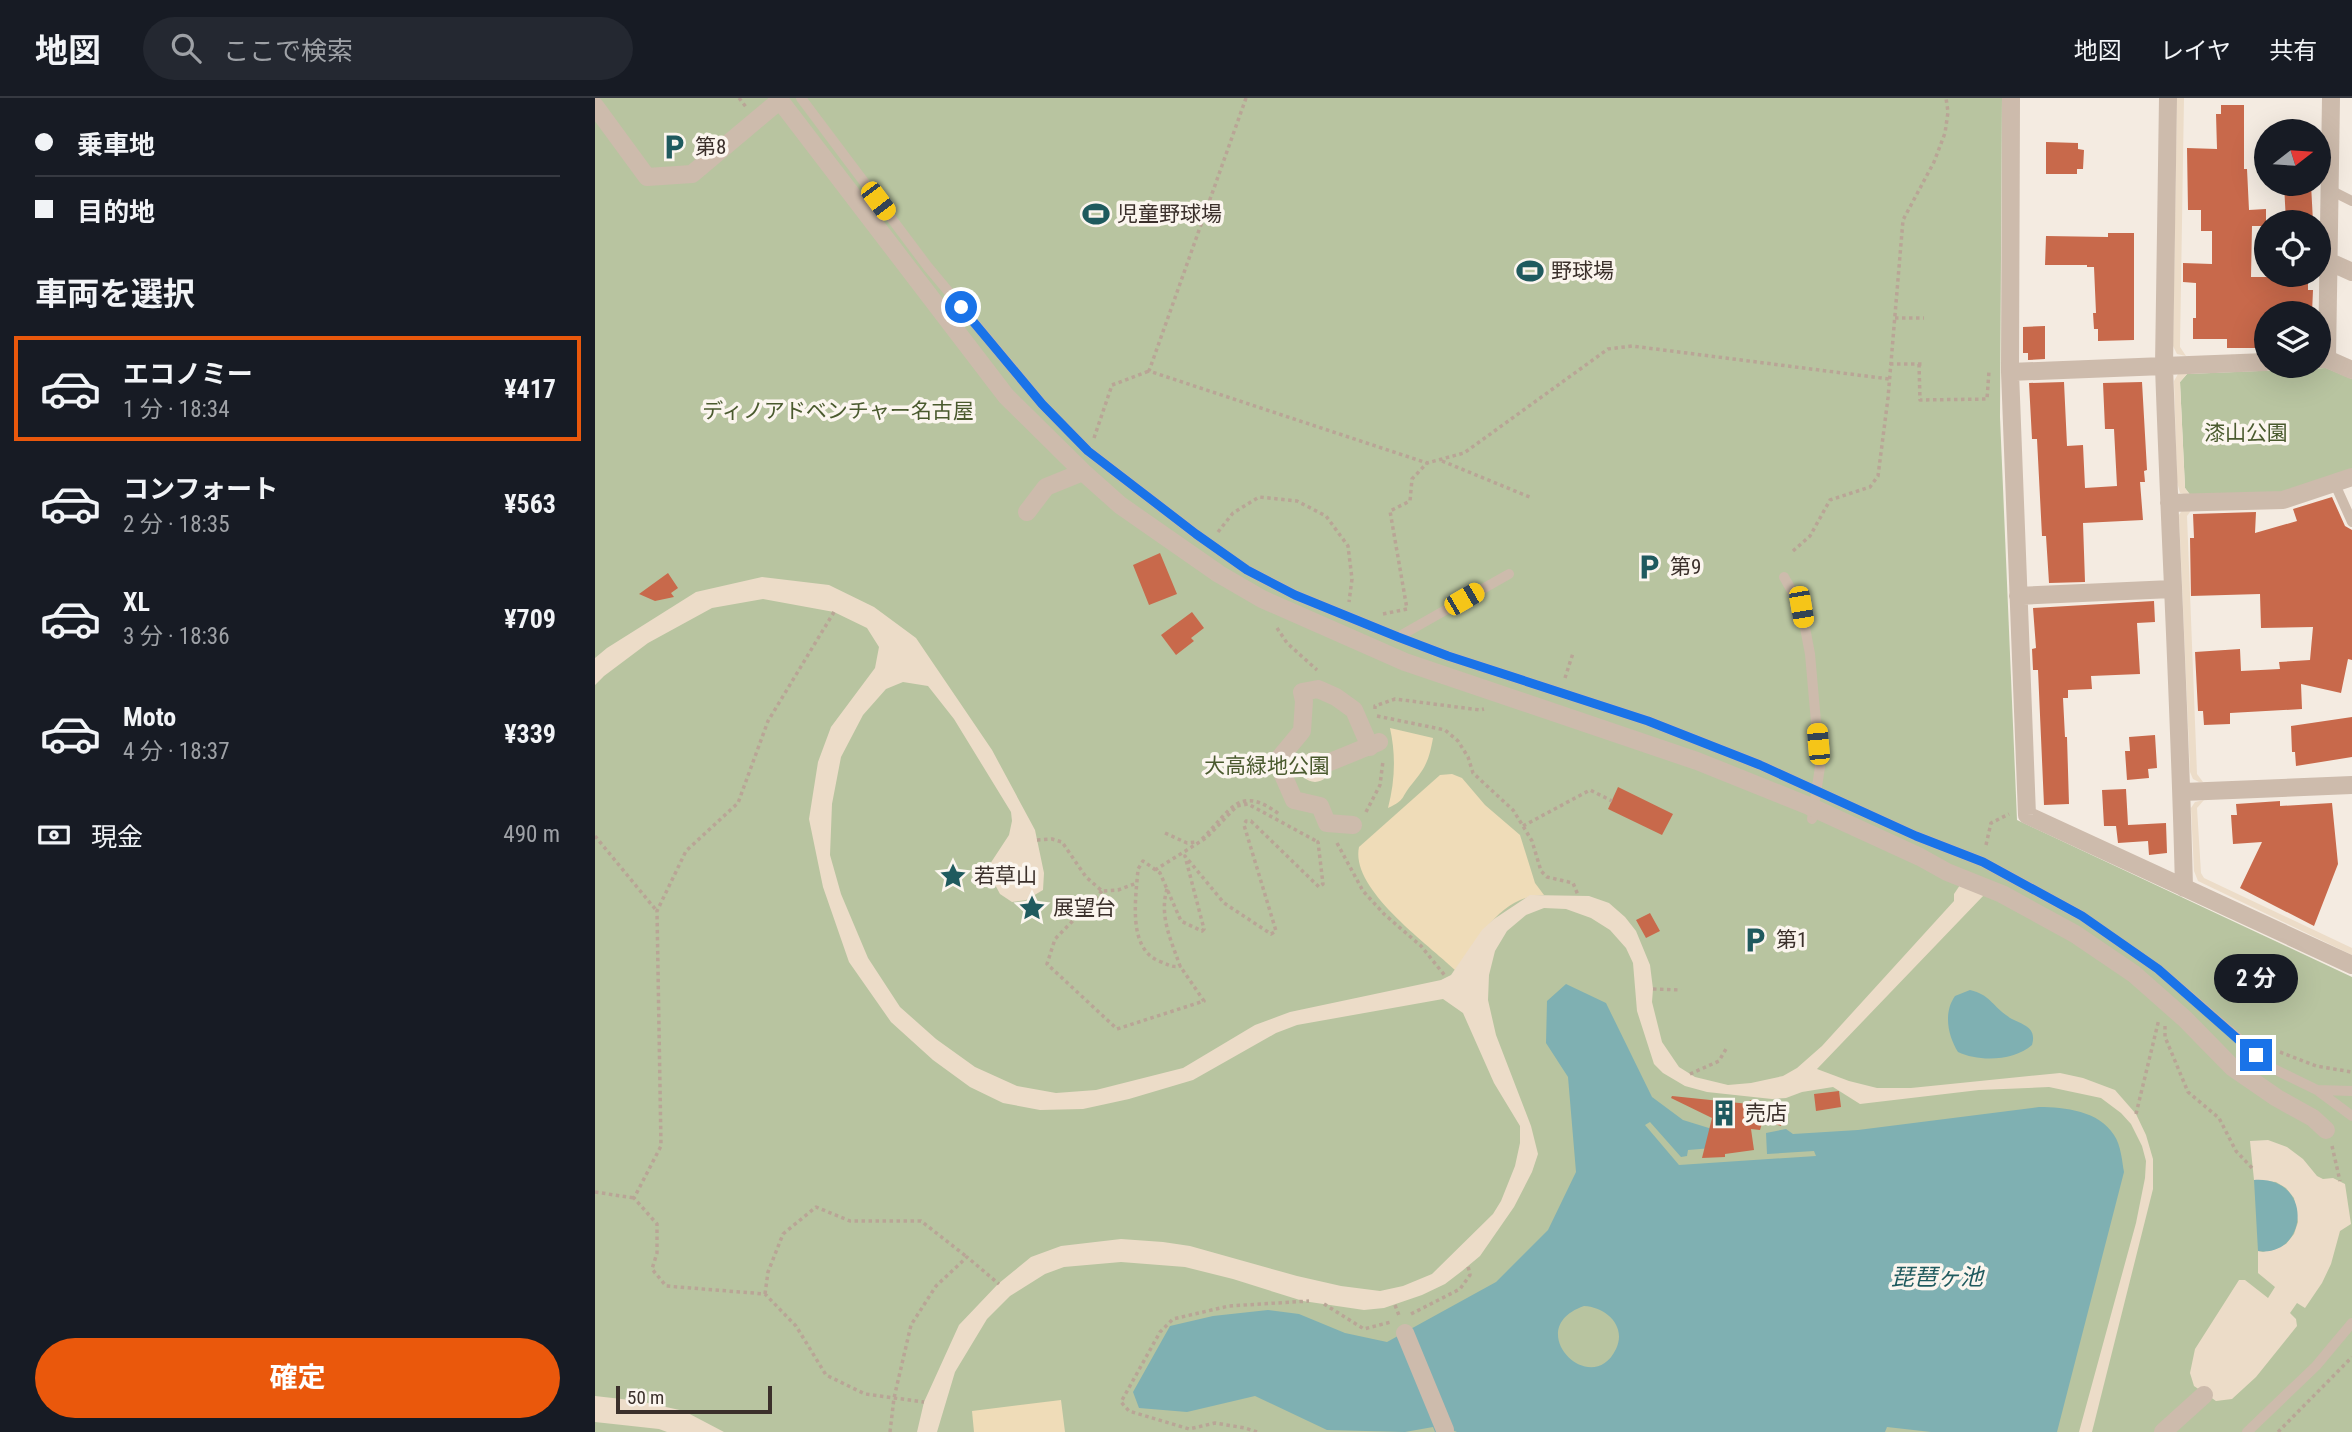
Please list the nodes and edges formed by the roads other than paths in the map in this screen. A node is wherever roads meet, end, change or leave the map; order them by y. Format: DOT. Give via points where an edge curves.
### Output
graph roads {
  1 [pos="801,98"];
  2 [pos="2011,98"];
  3 [pos="2168,98"];
  4 [pos="2331,98"];
  5 [pos="779,99"];
  6 [pos="595,106"];
  7 [pos="2331,119"];
  8 [pos="2331,190"];
  9 [pos="2352,201"];
  10 [pos="2331,262"];
  11 [pos="2352,272"];
  12 [pos="2254,362"];
  13 [pos="2331,362"];
  14 [pos="2164,366"];
  15 [pos="2352,370"];
  16 [pos="2010,372"];
  17 [pos="1083,472"];
  18 [pos="2352,477"];
  19 [pos="2334,482"];
  20 [pos="2169,503"];
  21 [pos="1027,512"];
  22 [pos="2352,522"];
  23 [pos="1509,574"];
  24 [pos="1784,577"];
  25 [pos="2172,589"];
  26 [pos="2018,596"];
  27 [pos="1398,637"];
  28 [pos="1330,762"];
  29 [pos="2352,785"];
  30 [pos="2183,792"];
  31 [pos="1814,806"];
  32 [pos="1353,825"];
  33 [pos="1946,848"];
  34 [pos="1938,871"];
  35 [pos="2185,888"];
  36 [pos="2352,965"];
  37 [pos="2317,1090"];
  38 [pos="2352,1091"];
  39 [pos="2352,1116"];
  40 [pos="2326,1130"];
  41 [pos="2352,1323"];
  42 [pos="1405,1333"];
  43 [pos="2204,1395"];
  44 [pos="1445,1430"];
  45 [pos="2163,1432"];
  46 [pos="2247,1432"];
  1 -- 27 [label="lane" via="928,268 1042,404 1088,451 1247,570"];
  2 -- 16 [label="street"];
  3 -- 14 [label="street"];
  4 -- 7 [label="street"];
  5 -- 6 [label="street" via="692,174 647,177"];
  5 -- 17 [label="street" via="1006,396"];
  8 -- 9 [label="lane"];
  10 -- 11 [label="street"];
  12 -- 14 [label="street"];
  13 -- 15 [label="street"];
  14 -- 16 [label="street"];
  14 -- 20 [label="street"];
  16 -- 26 [label="street"];
  17 -- 21 [label="street" via="1046,487"];
  17 -- 31 [label="street" via="1120,505 1257,596 1405,662 1697,761"];
  18 -- 19 [label="street"];
  19 -- 20 [label="street" via="2283,500"];
  19 -- 22 [label="lane"];
  20 -- 25 [label="street"];
  23 -- 27 [label="lane"];
  24 -- 31 [label="lane" via="1801,607 1810,654 1820,767"];
  25 -- 26 [label="street"];
  25 -- 30 [label="street"];
  26 -- 35 [label="street" via="2027,815"];
  27 -- 31 [label="lane" via="1648,721 1760,765"];
  28 -- 32 [label="street" via="1374,744 1354,710 1318,689 1302,692 1302,731 1277,761 1294,800 1320,806 1327,823"];
  29 -- 30 [label="street"];
  30 -- 35 [label="street"];
  31 -- 33 [label="lane"];
  31 -- 34 [label="street" via="1920,857"];
  33 -- 34 [label="lane"];
  33 -- 37 [label="lane" via="1983,862 2082,916 2158,969 2274,1069"];
  34 -- 40 [label="street" via="2002,894 2075,934 2134,974 2232,1067"];
  35 -- 36 [label="street"];
  37 -- 38 [label="lane"];
  37 -- 39 [label="lane"];
  41 -- 46 [label="lane" via="2316,1366"];
  42 -- 44 [label="street"];
  43 -- 45 [label="street"];
}
